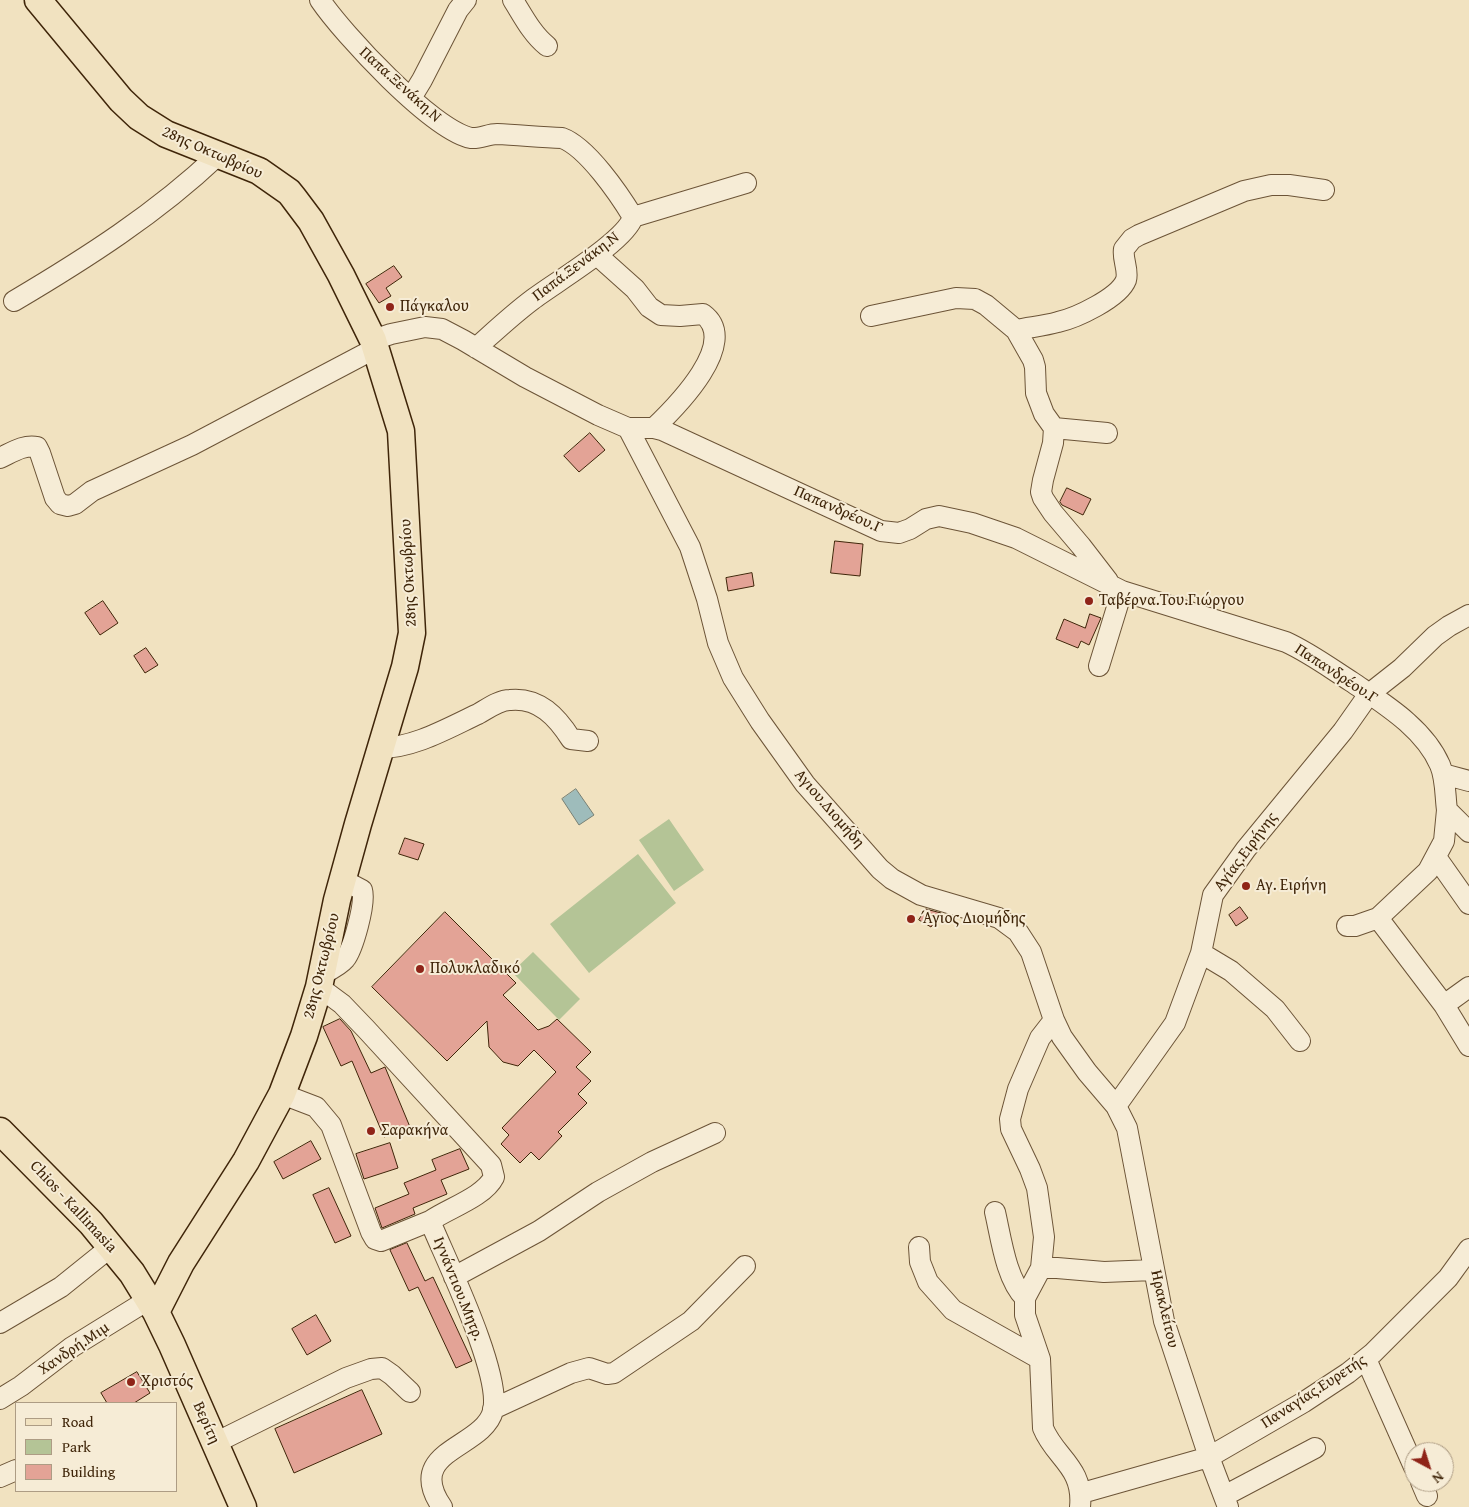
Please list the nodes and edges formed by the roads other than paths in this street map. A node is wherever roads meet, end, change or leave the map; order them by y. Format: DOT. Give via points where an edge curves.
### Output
graph roads {
  1 [pos="38,0"];
  2 [pos="320,0"];
  3 [pos="466,0"];
  4 [pos="513,0"];
  5 [pos="547,46"];
  6 [pos="411,98"];
  7 [pos="217,156"];
  8 [pos="603,175"];
  9 [pos="746,183"];
  10 [pos="1324,190"];
  11 [pos="633,217"];
  12 [pos="597,254"];
  13 [pos="14,301"];
  14 [pos="871,316"];
  15 [pos="1016,330"];
  16 [pos="375,344"];
  17 [pos="476,348"];
  18 [pos="628,428"];
  19 [pos="654,428"];
  20 [pos="1054,428"];
  21 [pos="1107,433"];
  22 [pos="0,458"];
  23 [pos="1117,587"];
  24 [pos="1469,615"];
  25 [pos="1099,666"];
  26 [pos="1369,694"];
  27 [pos="588,742"];
  28 [pos="380,748"];
  29 [pos="1443,774"];
  30 [pos="1469,781"];
  31 [pos="1447,810"];
  32 [pos="1469,832"];
  33 [pos="1436,856"];
  34 [pos="1469,904"];
  35 [pos="1378,918"];
  36 [pos="1347,926"];
  37 [pos="1201,954"];
  38 [pos="321,981"];
  39 [pos="1469,987"];
  40 [pos="1444,1005"];
  41 [pos="1054,1020"];
  42 [pos="1300,1041"];
  43 [pos="1469,1046"];
  44 [pos="282,1094"];
  45 [pos="1116,1106"];
  46 [pos="0,1131"];
  47 [pos="714,1133"];
  48 [pos="995,1212"];
  49 [pos="430,1222"];
  50 [pos="112,1246"];
  51 [pos="919,1247"];
  52 [pos="1469,1249"];
  53 [pos="745,1266"];
  54 [pos="1041,1268"];
  55 [pos="1154,1270"];
  56 [pos="454,1277"];
  57 [pos="1025,1298"];
  58 [pos="152,1306"];
  59 [pos="0,1323"];
  60 [pos="1040,1359"];
  61 [pos="1366,1359"];
  62 [pos="410,1392"];
  63 [pos="0,1399"];
  64 [pos="493,1410"];
  65 [pos="215,1443"];
  66 [pos="1404,1444"];
  67 [pos="1315,1448"];
  68 [pos="1209,1457"];
  69 [pos="15,1470"];
  70 [pos="0,1477"];
  71 [pos="1081,1500"];
  72 [pos="1226,1501"];
  73 [pos="243,1507"];
  74 [pos="442,1507"];
  1 -- 7 [label="main road, 28ης Οκτωβρίου" via="134,113 161,132"];
  2 -- 6 [label="street, Παπα.Ξενάκη.Ν" via="358,46"];
  3 -- 6 [label="street"];
  4 -- 5 [label="street" via="539,40"];
  6 -- 8 [label="street, Παπα.Ξενάκη.Ν" via="435,120 471,138 494,134 567,140"];
  7 -- 13 [label="street" via="141,218 70,268"];
  7 -- 16 [label="main road, 28ης Οκτωβρίου" via="259,171 293,197 320,237"];
  8 -- 11 [label="street, Παπά.Ξενάκη.Ν"];
  9 -- 11 [label="street"];
  10 -- 15 [label="street" via="1271,185 1244,191 1139,235 1124,249 1126,280 1107,299 1074,317"];
  11 -- 12 [label="street, Παπά.Ξενάκη.Ν" via="621,233"];
  12 -- 17 [label="street, Παπά.Ξενάκη.Ν" via="531,300"];
  12 -- 19 [label="street" via="635,289 649,307 661,315 704,314 716,334 712,354 690,389"];
  14 -- 15 [label="street" via="956,298 975,299"];
  15 -- 20 [label="street" via="1033,360 1036,393"];
  16 -- 17 [label="street, Παπανδρέου.Γ" via="412,329 434,327"];
  16 -- 22 [label="street, Παπανδρέου.Γ" via="192,445 92,491 75,504 60,504 55,498 36,447 25,447"];
  16 -- 28 [label="main road, 28ης Οκτωβρίου" via="401,430 412,622 405,667"];
  17 -- 18 [label="street, Παπανδρέου.Γ" via="525,377"];
  18 -- 19 [label="street, Παπανδρέου.Γ"];
  18 -- 41 [label="street, Αγιου.Διομήδη" via="690,547 718,643 733,678 805,784 892,879 921,895 999,918 1013,928 1031,952"];
  19 -- 23 [label="street, Παπανδρέου.Γ" via="881,531 899,533 935,516 949,517 1016,538"];
  20 -- 21 [label="street"];
  20 -- 23 [label="street" via="1042,480 1043,498 1053,514"];
  23 -- 25 [label="street"];
  23 -- 26 [label="street, Παπανδρέου.Γ" via="1286,642 1309,653"];
  24 -- 26 [label="street, Αγίας.Ειρήνης" via="1435,636"];
  26 -- 29 [label="street, Παπανδρέου.Γ" via="1420,736 1434,754"];
  26 -- 37 [label="street, Αγίας.Ειρήνης" via="1213,896"];
  27 -- 28 [label="street" via="571,739 552,713 534,703 508,699 431,736 394,748"];
  28 -- 38 [label="main road, 28ης Οκτωβρίου" via="343,880"];
  29 -- 30 [label="street"];
  29 -- 31 [label="street"];
  31 -- 32 [label="street"];
  31 -- 33 [label="street" via="1444,841"];
  33 -- 34 [label="street"];
  33 -- 35 [label="street" via="1428,871"];
  35 -- 36 [label="street"];
  35 -- 40 [label="street"];
  37 -- 42 [label="street" via="1231,971 1275,1009"];
  37 -- 45 [label="street, Αγίας.Ειρήνης" via="1175,1023"];
  38 -- 44 [label="main road, 28ης Οκτωβρίου"];
  38 -- 49 [label="street" via="491,1165 494,1177 491,1184"];
  39 -- 40 [label="street"];
  40 -- 43 [label="street"];
  41 -- 45 [label="street, Αγιου.Διομήδη" via="1071,1051"];
  41 -- 54 [label="street" via="1040,1038 1018,1089 1010,1119 1011,1129 1037,1188 1044,1236"];
  44 -- 49 [label="street, Ιγνάντιου.Μητρ." via="316,1107 331,1125 376,1239 381,1241"];
  44 -- 58 [label="main road, 28ης Οκτωβρίου" via="246,1161"];
  45 -- 55 [label="street, Ηρακλείτου" via="1127,1128"];
  46 -- 50 [label="main road, Chios - Kallimasia"];
  47 -- 56 [label="street" via="614,1183 539,1231"];
  48 -- 57 [label="street" via="1007,1260 1018,1291"];
  49 -- 56 [label="street, Ιγνάντιου.Μητρ."];
  50 -- 58 [label="main road, Chios - Kallimasia"];
  50 -- 59 [label="street" via="62,1287"];
  51 -- 60 [label="street" via="920,1262 928,1282 953,1310"];
  52 -- 61 [label="street, Παναγίας.Ευρετής" via="1448,1278"];
  53 -- 64 [label="street" via="691,1322 614,1372 607,1374 588,1368 571,1373"];
  54 -- 55 [label="street" via="1104,1272"];
  54 -- 57 [label="street"];
  55 -- 68 [label="street, Ηρακλείτου" via="1164,1321"];
  56 -- 64 [label="street, Ιγνάντιου.Μητρ." via="490,1370"];
  57 -- 60 [label="street" via="1024,1315"];
  58 -- 63 [label="street, Χανδρή.Μιμ" via="72,1347"];
  58 -- 65 [label="main road, Βερίτη"];
  60 -- 71 [label="street" via="1043,1428 1071,1467"];
  61 -- 66 [label="street"];
  61 -- 68 [label="street, Παναγίας.Ευρετής" via="1304,1402"];
  62 -- 65 [label="street" via="382,1368 371,1369 346,1378"];
  64 -- 74 [label="street" via="481,1429 438,1461 432,1476 435,1495"];
  65 -- 73 [label="main road, Βερίτη"];
  67 -- 72 [label="street"];
  68 -- 71 [label="street, Παναγίας.Ευρετής"];
  68 -- 72 [label="street, Ηρακλείτου"];
  69 -- 70 [label="street"];
}
